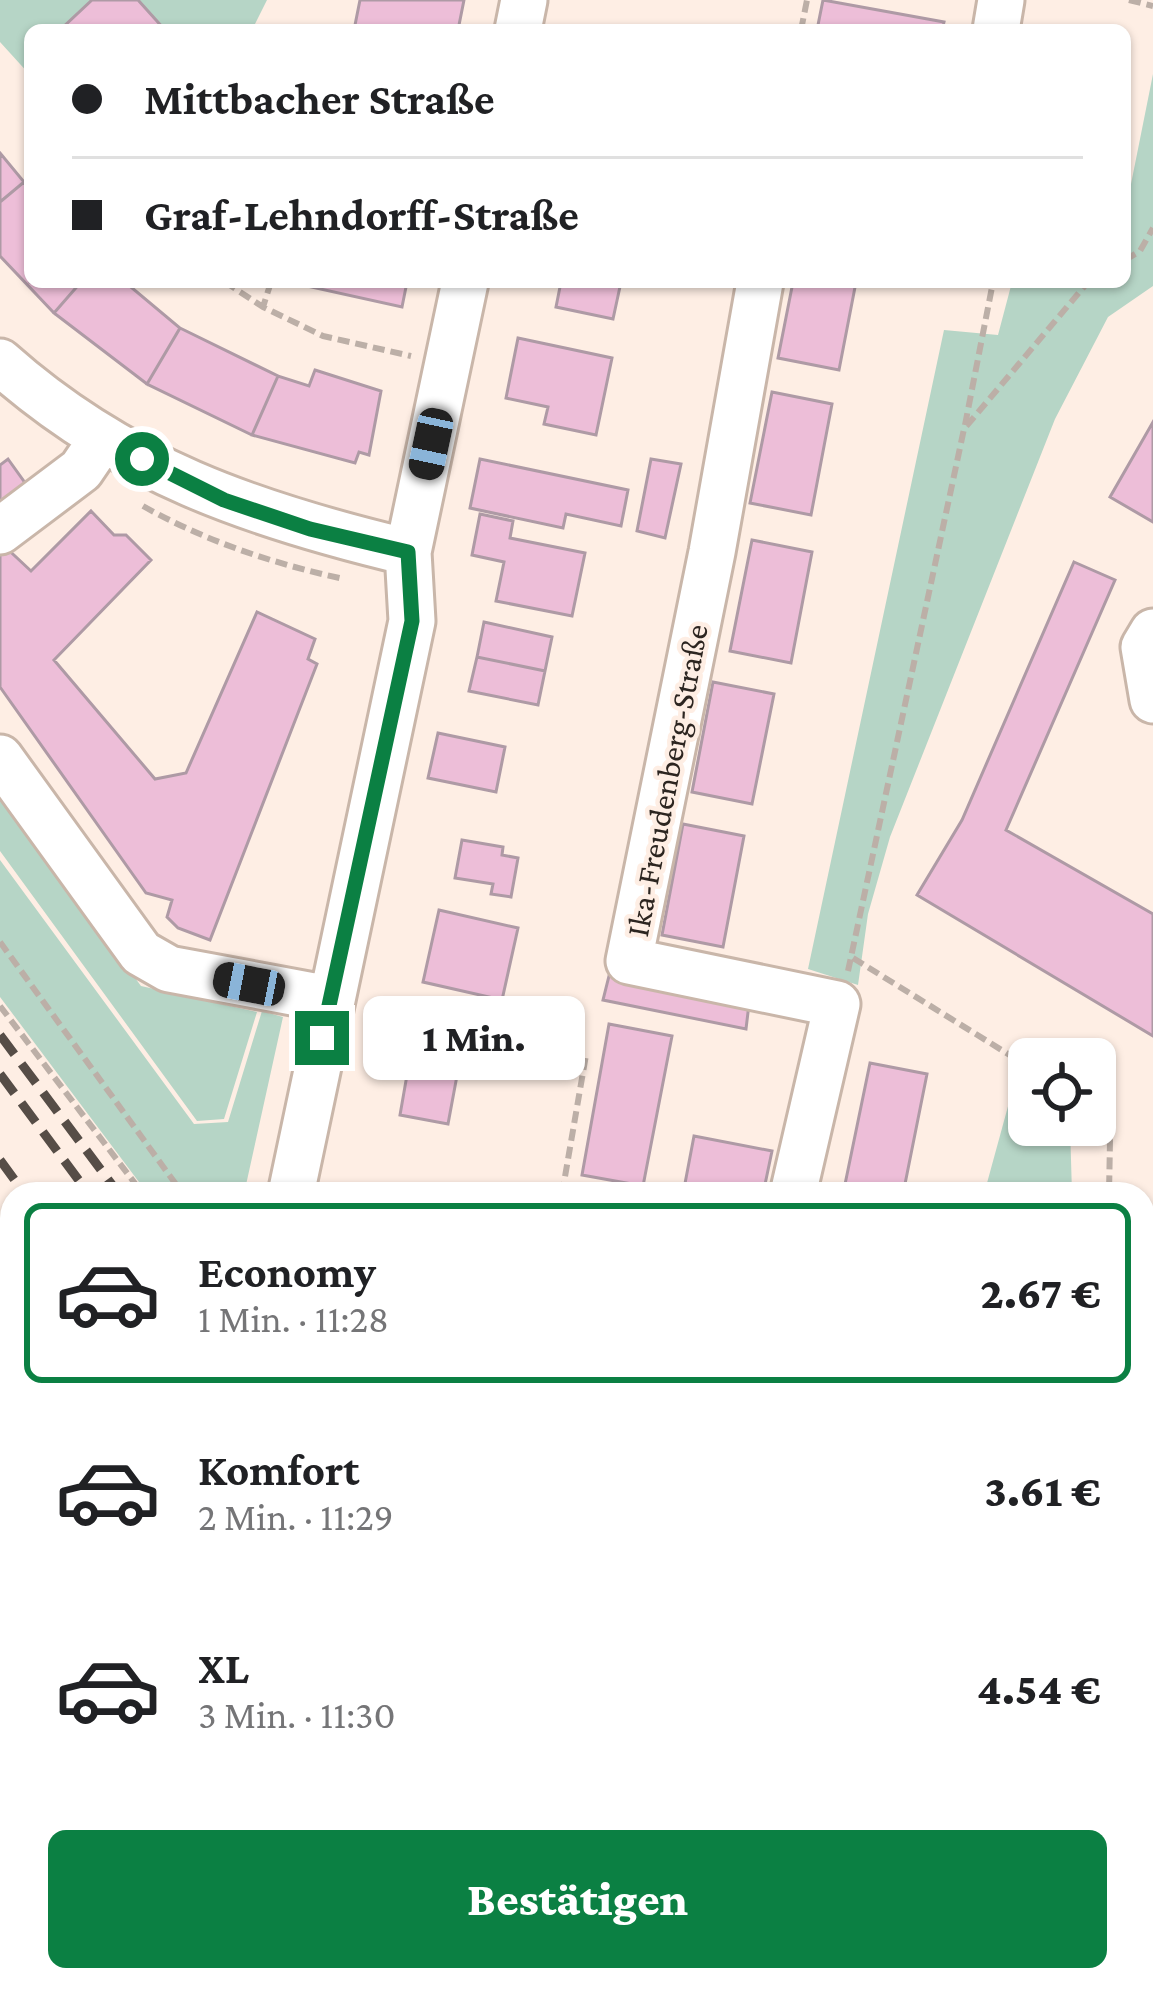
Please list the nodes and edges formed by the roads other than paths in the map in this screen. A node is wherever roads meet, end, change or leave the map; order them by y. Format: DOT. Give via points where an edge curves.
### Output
graph roads {
  1 [pos="464,288"];
  2 [pos="759,288"];
  3 [pos="0,362"];
  4 [pos="102,439"];
  5 [pos="0,531"];
  6 [pos="408,552"];
  7 [pos="1153,632"];
  8 [pos="1153,700"];
  9 [pos="0,758"];
  10 [pos="330,999"];
  11 [pos="293,1182"];
  12 [pos="796,1182"];
  1 -- 6 [label="street"];
  2 -- 12 [label="street, Ika-Freudenberg-Straße" via="629,962 837,1004"];
  3 -- 4 [label="street"];
  4 -- 5 [label="street" via="81,470"];
  4 -- 6 [label="street" via="224,500"];
  6 -- 10 [label="street" via="412,621"];
  7 -- 8 [label="street" via="1144,647"];
  9 -- 10 [label="street" via="141,953 169,969"];
  10 -- 11 [label="street"];
}
